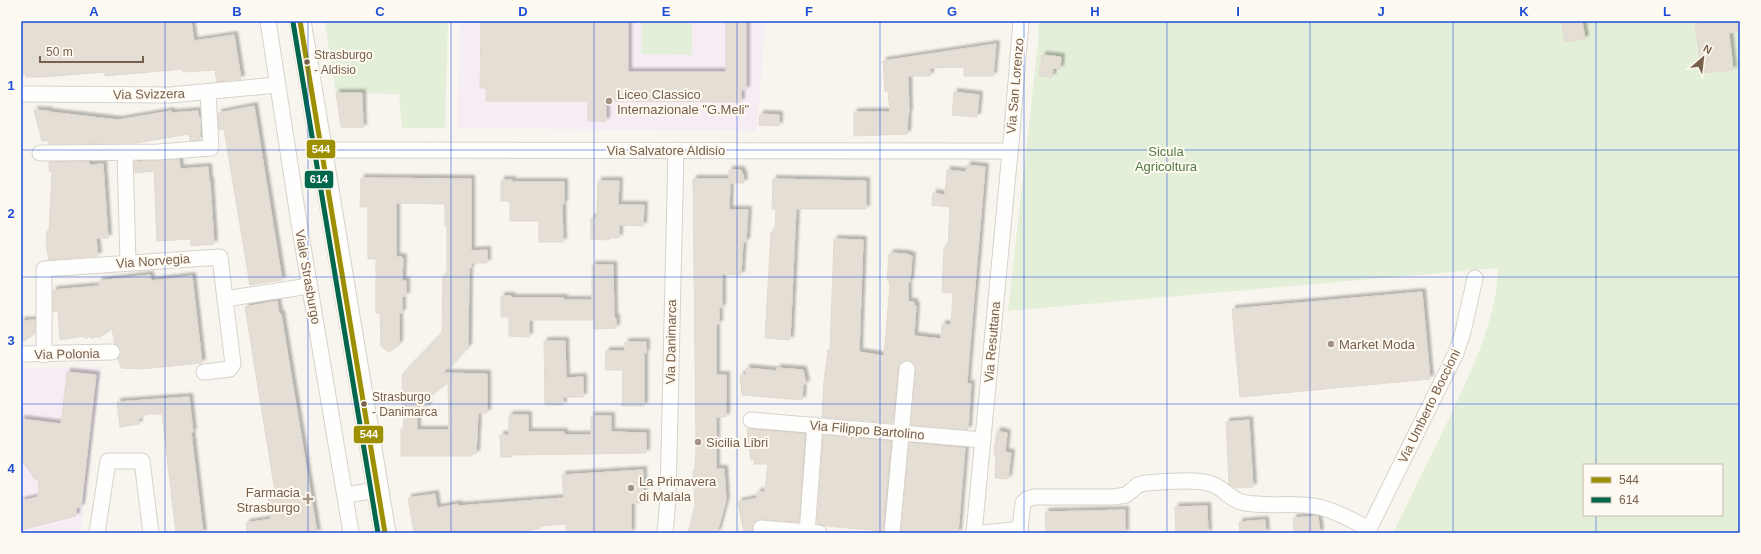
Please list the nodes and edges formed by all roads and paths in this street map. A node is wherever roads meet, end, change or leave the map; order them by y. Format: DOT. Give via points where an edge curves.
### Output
graph roads {
  1 [pos="268,21"];
  2 [pos="300,21"];
  3 [pos="1020,21"];
  4 [pos="277,85"];
  5 [pos="208,92"];
  6 [pos="21,94"];
  7 [pos="322,150"];
  8 [pos="676,150"];
  9 [pos="1010,151"];
  10 [pos="125,153"];
  11 [pos="40,154"];
  12 [pos="128,263"];
  13 [pos="1475,278"];
  14 [pos="309,286"];
  15 [pos="225,299"];
  16 [pos="112,352"];
  17 [pos="21,354"];
  18 [pos="44,355"];
  19 [pos="907,369"];
  20 [pos="204,372"];
  21 [pos="751,420"];
  22 [pos="815,425"];
  23 [pos="901,433"];
  24 [pos="983,440"];
  25 [pos="378,490"];
  26 [pos="344,495"];
  27 [pos="762,528"];
  28 [pos="1020,531"];
  29 [pos="97,533"];
  30 [pos="151,533"];
  31 [pos="351,533"];
  32 [pos="385,533"];
  33 [pos="665,533"];
  34 [pos="811,533"];
  35 [pos="892,533"];
  36 [pos="974,533"];
  37 [pos="984,533"];
  1 -- 4 [label="street, Viale Strasburgo"];
  2 -- 7 [label="street"];
  3 -- 9 [label="street, Via San Lorenzo"];
  4 -- 5 [label="street, Via Svizzera"];
  4 -- 14 [label="street, Viale Strasburgo"];
  5 -- 6 [label="street, Via Svizzera" via="170,95"];
  5 -- 10 [label="street" via="211,148"];
  7 -- 8 [label="street, Via Salvatore Aldisio"];
  7 -- 25 [label="street"];
  8 -- 9 [label="street, Via Salvatore Aldisio"];
  8 -- 33 [label="street, Via Danimarca"];
  9 -- 24 [label="street, Via Resuttana"];
  10 -- 11 [label="street"];
  10 -- 12 [label="street"];
  12 -- 15 [label="street, Via Norvegia" via="220,257"];
  12 -- 18 [label="street, Via Norvegia" via="44,269"];
  13 -- 28 [label="street, Via Umberto Boccioni" via="1456,353 1369,529 1335,512 1318,507 1245,503 1231,498 1222,489 1203,481 1145,483 1138,485 1126,495 1113,497 1034,497 1023,503"];
  14 -- 15 [label="street"];
  14 -- 26 [label="street, Viale Strasburgo"];
  15 -- 20 [label="street" via="233,364 230,369"];
  16 -- 18 [label="street, Via Polonia"];
  17 -- 18 [label="street, Via Polonia"];
  19 -- 23 [label="street"];
  21 -- 22 [label="street, Via Filippo Bartolino"];
  22 -- 23 [label="street, Via Filippo Bartolino"];
  22 -- 34 [label="street"];
  23 -- 24 [label="street, Via Filippo Bartolino"];
  23 -- 35 [label="street"];
  24 -- 36 [label="street, Via Resuttana"];
  25 -- 26 [label="street"];
  25 -- 32 [label="street"];
  26 -- 31 [label="street, Viale Strasburgo"];
  27 -- 34 [label="street"];
  28 -- 37 [label="street"];
  29 -- 30 [label="street" via="108,461 142,461"];
}
